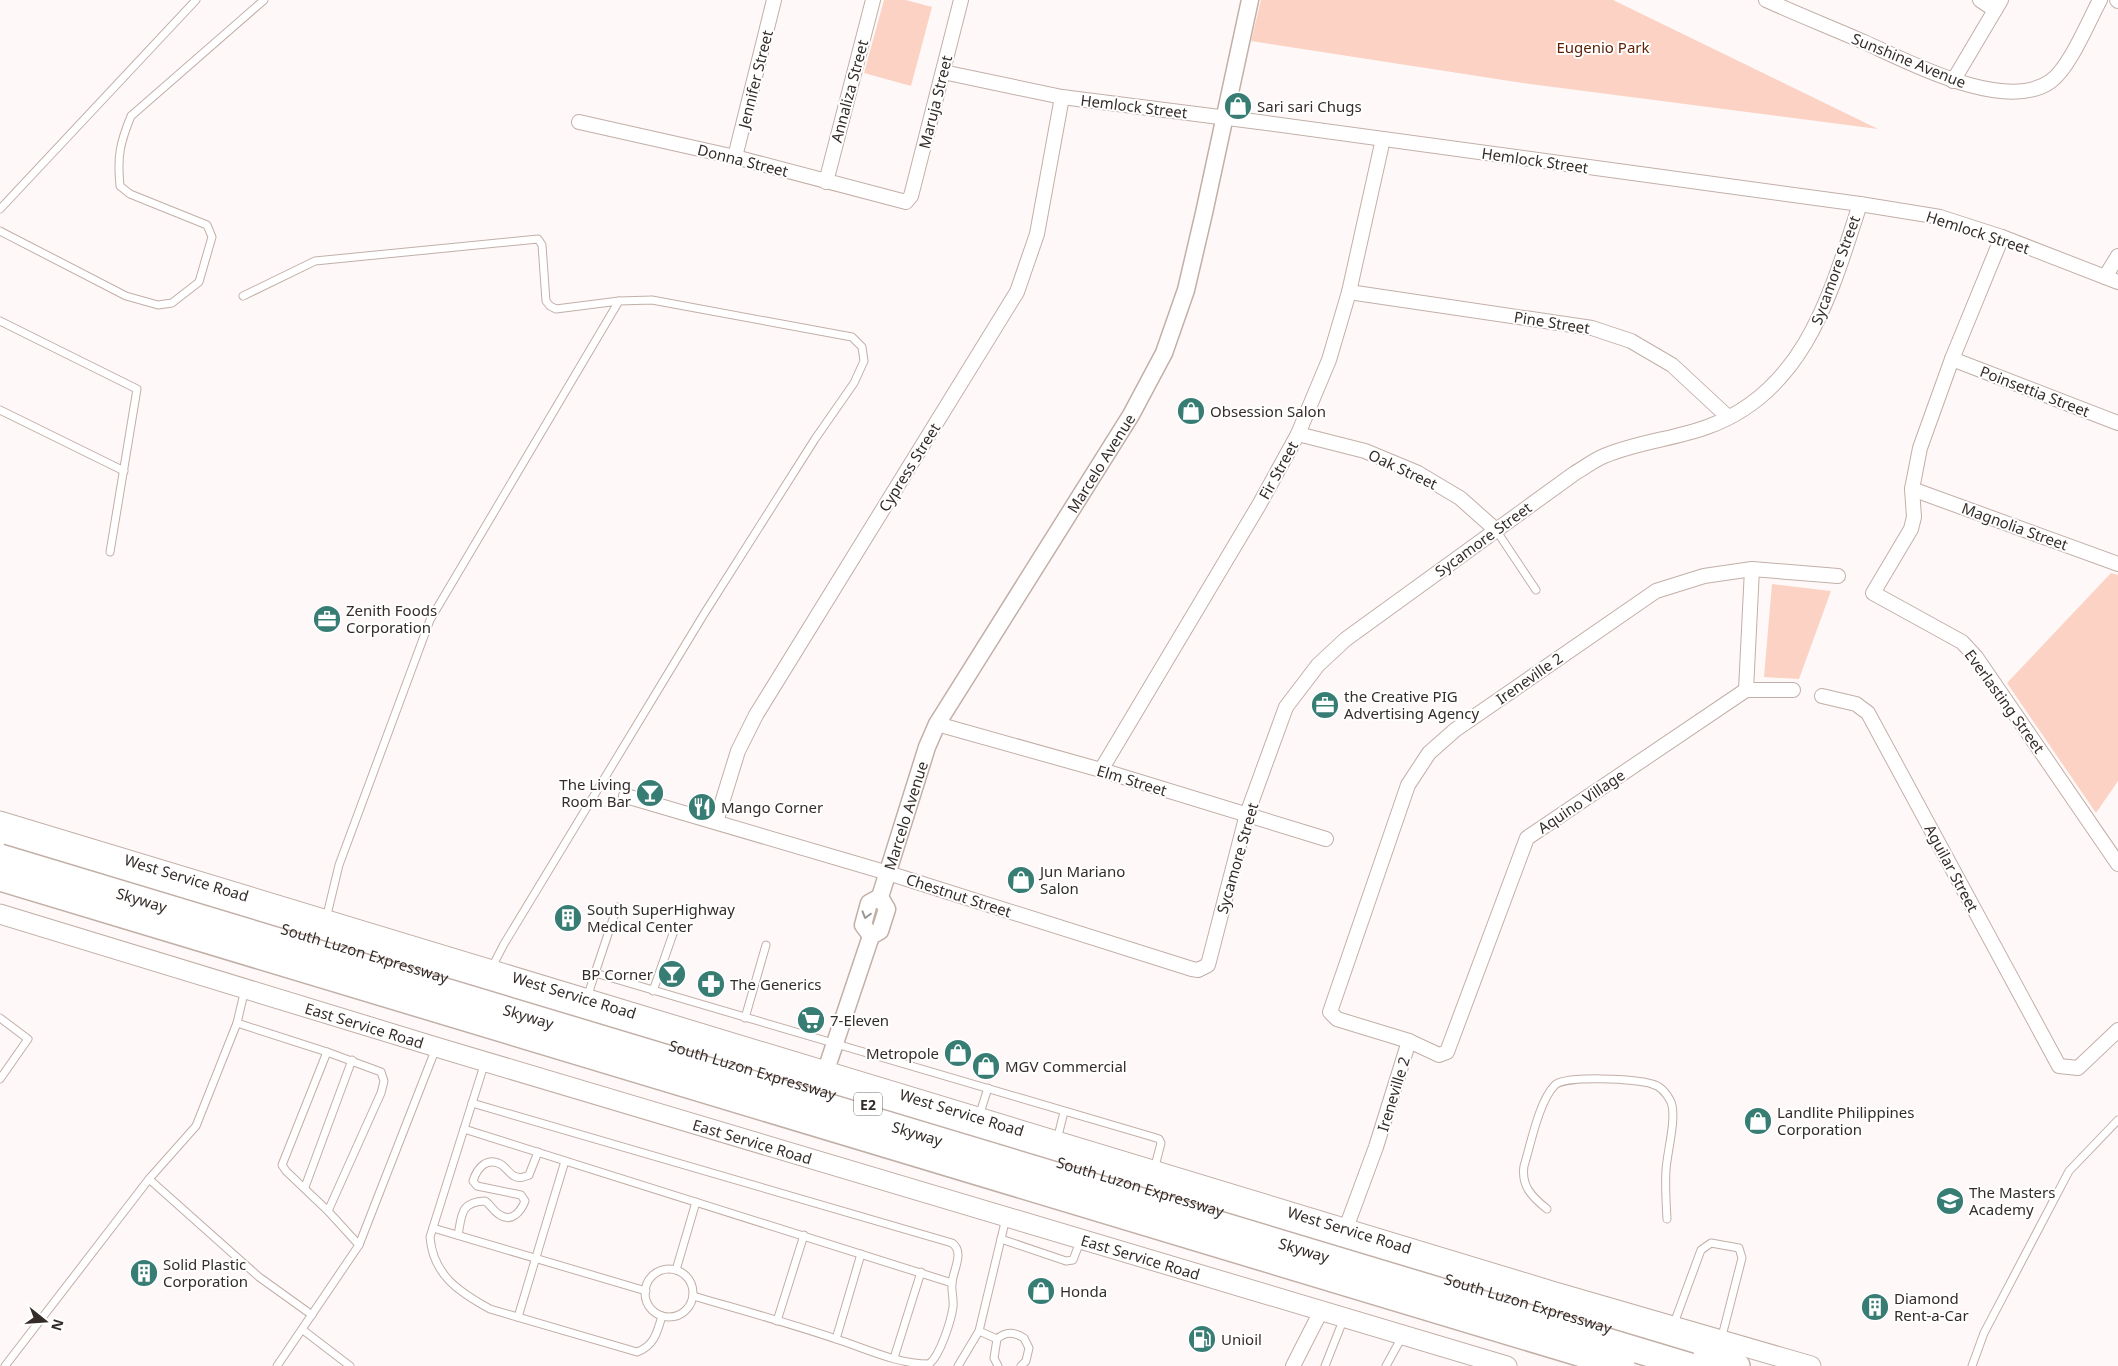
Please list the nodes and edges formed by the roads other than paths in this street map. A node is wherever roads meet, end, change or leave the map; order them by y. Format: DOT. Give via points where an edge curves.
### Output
graph roads {
  1 [pos="196,0"];
  2 [pos="264,0"];
  3 [pos="774,0"];
  4 [pos="873,0"];
  5 [pos="961,0"];
  6 [pos="1250,0"];
  7 [pos="1766,0"];
  8 [pos="1980,0"];
  9 [pos="2100,0"];
  10 [pos="1998,5"];
  11 [pos="943,72"];
  12 [pos="1953,81"];
  13 [pos="1062,97"];
  14 [pos="1224,118"];
  15 [pos="579,122"];
  16 [pos="1383,139"];
  17 [pos="735,158"];
  18 [pos="826,182"];
  19 [pos="906,202"];
  20 [pos="1860,204"];
  21 [pos="0,209"];
  22 [pos="0,231"];
  23 [pos="2002,237"];
  24 [pos="2118,256"];
  25 [pos="2112,280"];
  26 [pos="1349,292"];
  27 [pos="243,296"];
  28 [pos="619,301"];
  29 [pos="0,321"];
  30 [pos="1952,359"];
  31 [pos="0,410"];
  32 [pos="1728,418"];
  33 [pos="2118,423"];
  34 [pos="1298,434"];
  35 [pos="124,471"];
  36 [pos="1912,489"];
  37 [pos="1496,530"];
  38 [pos="110,552"];
  39 [pos="2118,564"];
  40 [pos="1752,569"];
  41 [pos="1838,576"];
  42 [pos="1536,590"];
  43 [pos="1746,690"];
  44 [pos="1793,690"];
  45 [pos="1822,696"];
  46 [pos="937,724"];
  47 [pos="1101,770"];
  48 [pos="626,796"];
  49 [pos="1247,814"];
  50 [pos="0,821"];
  51 [pos="716,822"];
  52 [pos="1326,839"];
  53 [pos="0,844"];
  54 [pos="0,857"];
  55 [pos="2118,864"];
  56 [pos="888,873"];
  57 [pos="0,878"];
  58 [pos="0,889"];
  59 [pos="616,907"];
  60 [pos="0,914"];
  61 [pos="326,920"];
  62 [pos="675,928"];
  63 [pos="766,945"];
  64 [pos="1205,968"];
  65 [pos="491,969"];
  66 [pos="595,973"];
  67 [pos="245,988"];
  68 [pos="653,992"];
  69 [pos="587,999"];
  70 [pos="0,1018"];
  71 [pos="745,1018"];
  72 [pos="237,1023"];
  73 [pos="2118,1030"];
  74 [pos="1409,1041"];
  75 [pos="834,1044"];
  76 [pos="436,1047"];
  77 [pos="1450,1047"];
  78 [pos="327,1052"];
  79 [pos="352,1060"];
  80 [pos="485,1061"];
  81 [pos="0,1079"];
  82 [pos="988,1088"];
  83 [pos="472,1103"];
  84 [pos="821,1105"];
  85 [pos="1064,1112"];
  86 [pos="979,1118"];
  87 [pos="2118,1120"];
  88 [pos="464,1129"];
  89 [pos="1057,1142"];
  90 [pos="538,1152"];
  91 [pos="566,1161"];
  92 [pos="1154,1171"];
  93 [pos="149,1179"];
  94 [pos="305,1187"];
  95 [pos="696,1202"];
  96 [pos="1547,1209"];
  97 [pos="328,1211"];
  98 [pos="1006,1216"];
  99 [pos="1667,1219"];
  100 [pos="432,1228"];
  101 [pos="1346,1228"];
  102 [pos="804,1235"];
  103 [pos="458,1236"];
  104 [pos="1081,1239"];
  105 [pos="1001,1240"];
  106 [pos="359,1245"];
  107 [pos="861,1254"];
  108 [pos="535,1258"];
  109 [pos="676,1270"];
  110 [pos="921,1272"];
  111 [pos="952,1283"];
  112 [pos="646,1291"];
  113 [pos="693,1296"];
  114 [pos="1321,1311"];
  115 [pos="312,1315"];
  116 [pos="518,1316"];
  117 [pos="662,1316"];
  118 [pos="1344,1318"];
  119 [pos="778,1321"];
  120 [pos="1673,1326"];
  121 [pos="303,1330"];
  122 [pos="979,1331"];
  123 [pos="1403,1335"];
  124 [pos="836,1339"];
  125 [pos="997,1340"];
  126 [pos="1721,1340"];
  127 [pos="894,1358"];
  128 [pos="5,1366"];
  129 [pos="277,1366"];
  130 [pos="350,1366"];
  131 [pos="958,1366"];
  132 [pos="998,1366"];
  133 [pos="1021,1366"];
  134 [pos="1292,1366"];
  135 [pos="1325,1366"];
  136 [pos="1386,1366"];
  137 [pos="1507,1366"];
  138 [pos="1581,1366"];
  139 [pos="1622,1366"];
  140 [pos="1690,1366"];
  141 [pos="1736,1366"];
  142 [pos="1811,1366"];
  143 [pos="1972,1366"];
  1 -- 21 [label="lane"];
  2 -- 22 [label="lane" via="131,116 122,139 118,163 120,186 130,194 207,225 212,237 198,282 172,303 158,305 126,296"];
  3 -- 17 [label="street, Jennifer Street"];
  4 -- 18 [label="street, Annaliza Street"];
  5 -- 11 [label="street, Maruja Street"];
  6 -- 14 [label="street, Marcelo Avenue"];
  7 -- 12 [label="street, Sunshine Avenue"];
  8 -- 10 [label="street"];
  9 -- 12 [label="street, Sunshine Avenue" via="2063,70 2052,81 2022,92 1998,91"];
  10 -- 12 [label="street"];
  11 -- 13 [label="street, Hemlock Street"];
  11 -- 19 [label="street, Maruja Street" via="911,196"];
  13 -- 14 [label="street, Hemlock Street"];
  13 -- 51 [label="street, Cypress Street" via="1037,234 1017,292 756,715 738,751"];
  14 -- 16 [label="street, Hemlock Street"];
  14 -- 46 [label="street, Marcelo Avenue" via="1186,290 1164,352 1131,415"];
  15 -- 17 [label="street, Donna Street"];
  16 -- 20 [label="street, Hemlock Street"];
  16 -- 26 [label="street, Fir Street"];
  17 -- 18 [label="street, Donna Street"];
  18 -- 19 [label="street, Donna Street"];
  20 -- 23 [label="street, Hemlock Street" via="1940,217"];
  20 -- 32 [label="street, Sycamore Street" via="1822,314 1803,349 1766,393"];
  23 -- 25 [label="street, Hemlock Street"];
  23 -- 30 [label="street, Everlasting Street"];
  24 -- 25 [label="street"];
  26 -- 32 [label="street, Pine Street" via="1600,330 1631,341 1672,365"];
  26 -- 34 [label="street, Fir Street" via="1329,360"];
  27 -- 28 [label="lane" via="315,261 538,239 542,245 546,301 550,306 556,309"];
  28 -- 61 [label="lane" via="430,620 339,865"];
  28 -- 65 [label="lane" via="652,300 852,337 862,347 864,360 854,383 814,439 704,614"];
  29 -- 35 [label="lane" via="137,389"];
  30 -- 33 [label="street, Poinsettia Street"];
  30 -- 36 [label="street, Everlasting Street" via="1918,454"];
  31 -- 35 [label="lane"];
  32 -- 37 [label="street, Sycamore Street" via="1673,438 1604,456"];
  34 -- 37 [label="street, Oak Street" via="1365,451 1418,474 1460,498"];
  34 -- 47 [label="street, Fir Street"];
  35 -- 38 [label="lane"];
  36 -- 39 [label="street, Magnolia Street"];
  36 -- 55 [label="street, Everlasting Street" via="1914,517 1911,529 1873,593 1962,642 1976,656"];
  37 -- 42 [label="lane"];
  37 -- 49 [label="street, Sycamore Street" via="1346,638 1318,665 1286,707"];
  40 -- 41 [label="street, Ireneville 2"];
  40 -- 43 [label="street"];
  40 -- 74 [label="street, Ireneville 2" via="1704,576 1656,591 1455,730 1430,753 1408,785 1330,1006 1330,1012 1337,1019"];
  43 -- 44 [label="street"];
  43 -- 77 [label="street, Aquino Village" via="1527,838"];
  45 -- 73 [label="street, Aguilar Street" via="1856,704 1868,713 2059,1066 2078,1068"];
  46 -- 47 [label="street, Elm Street"];
  46 -- 56 [label="street, Marcelo Avenue"];
  47 -- 49 [label="street, Elm Street"];
  48 -- 51 [label="street, Chestnut Street"];
  49 -- 52 [label="street, Elm Street"];
  49 -- 64 [label="street, Sycamore Street"];
  50 -- 61 [label="main road, West Service Road"];
  51 -- 56 [label="street, Chestnut Street"];
  53 -- 84 [label="highway, South Luzon Expressway / E2"];
  54 -- 140 [label="highway, Skyway / E2, bridge"];
  56 -- 64 [label="street, Chestnut Street" via="1192,969"];
  56 -- 75 [label="street, Marcelo Avenue" via="880,897 887,909 880,931 871,936"];
  57 -- 139 [label="highway, Skyway / E2, bridge"];
  58 -- 84 [label="highway, South Luzon Expressway / E2"];
  59 -- 66 [label="lane"];
  60 -- 67 [label="main road, East Service Road"];
  61 -- 65 [label="main road, West Service Road"];
  62 -- 68 [label="lane"];
  63 -- 71 [label="lane"];
  65 -- 69 [label="main road, West Service Road"];
  66 -- 68 [label="lane"];
  66 -- 69 [label="lane"];
  67 -- 72 [label="lane"];
  67 -- 76 [label="main road, East Service Road"];
  68 -- 71 [label="lane"];
  69 -- 84 [label="main road, West Service Road"];
  70 -- 81 [label="lane" via="28,1039"];
  71 -- 75 [label="lane"];
  72 -- 78 [label="lane"];
  72 -- 93 [label="lane" via="196,1126"];
  74 -- 77 [label="street, Ireneville 2" via="1440,1055"];
  74 -- 101 [label="street, Ireneville 2"];
  75 -- 82 [label="lane"];
  75 -- 84 [label="street, Marcelo Avenue"];
  76 -- 80 [label="main road, East Service Road"];
  76 -- 106 [label="lane"];
  78 -- 79 [label="lane"];
  78 -- 94 [label="lane" via="282,1165"];
  79 -- 94 [label="lane"];
  79 -- 97 [label="lane" via="381,1072 384,1080"];
  80 -- 83 [label="lane"];
  80 -- 98 [label="main road, East Service Road"];
  82 -- 85 [label="lane"];
  82 -- 86 [label="lane"];
  83 -- 88 [label="lane"];
  83 -- 111 [label="lane" via="952,1243 958,1253"];
  84 -- 86 [label="main road, West Service Road"];
  84 -- 138 [label="highway, South Luzon Expressway / E2"];
  84 -- 141 [label="highway, South Luzon Expressway / E2"];
  85 -- 89 [label="lane"];
  85 -- 92 [label="lane" via="1160,1139"];
  86 -- 89 [label="main road, West Service Road"];
  87 -- 143 [label="lane" via="2069,1171 1984,1333"];
  88 -- 90 [label="lane"];
  88 -- 100 [label="lane"];
  89 -- 92 [label="main road, West Service Road"];
  90 -- 91 [label="lane"];
  90 -- 103 [label="lane" via="529,1175 521,1178 493,1162 484,1163 476,1170 473,1181 477,1186 521,1195 524,1201 521,1211 506,1217 499,1215 485,1201 467,1205"];
  91 -- 95 [label="lane"];
  91 -- 108 [label="lane"];
  92 -- 101 [label="main road, West Service Road"];
  93 -- 115 [label="lane" via="258,1277"];
  93 -- 128 [label="lane"];
  94 -- 97 [label="lane"];
  95 -- 102 [label="lane"];
  95 -- 109 [label="lane"];
  96 -- 99 [label="lane" via="1530,1193 1523,1174 1554,1086 1572,1078 1622,1080 1651,1083 1664,1091 1670,1101 1672,1115 1665,1195"];
  97 -- 106 [label="lane"];
  98 -- 104 [label="main road, East Service Road"];
  98 -- 105 [label="lane"];
  100 -- 103 [label="lane"];
  100 -- 116 [label="lane" via="430,1243 445,1278 469,1298 490,1309"];
  101 -- 120 [label="main road, West Service Road"];
  102 -- 107 [label="lane"];
  102 -- 119 [label="lane"];
  103 -- 108 [label="lane"];
  104 -- 105 [label="lane" via="1072,1260 1066,1261"];
  104 -- 114 [label="main road, East Service Road"];
  105 -- 122 [label="lane"];
  106 -- 115 [label="lane"];
  107 -- 110 [label="lane"];
  107 -- 124 [label="lane"];
  108 -- 112 [label="lane"];
  108 -- 116 [label="lane"];
  109 -- 112 [label="lane" via="658,1272"];
  109 -- 113 [label="lane" via="687,1278"];
  110 -- 111 [label="lane"];
  110 -- 127 [label="lane"];
  111 -- 127 [label="lane" via="953,1307 933,1361 923,1364"];
  112 -- 117 [label="lane" via="649,1307"];
  113 -- 117 [label="lane" via="691,1304 679,1316"];
  113 -- 119 [label="lane"];
  114 -- 118 [label="main road, East Service Road"];
  114 -- 134 [label="street"];
  115 -- 121 [label="lane"];
  116 -- 117 [label="lane" via="637,1352 654,1341"];
  118 -- 123 [label="main road, East Service Road"];
  118 -- 135 [label="lane"];
  119 -- 124 [label="lane"];
  120 -- 126 [label="main road, West Service Road"];
  120 -- 126 [label="lane" via="1701,1250 1711,1243 1739,1248 1742,1258"];
  121 -- 129 [label="lane"];
  121 -- 130 [label="lane"];
  122 -- 125 [label="lane"];
  122 -- 131 [label="lane"];
  123 -- 136 [label="lane"];
  123 -- 137 [label="main road, East Service Road"];
  124 -- 127 [label="lane"];
  125 -- 132 [label="lane" via="994,1358"];
  125 -- 133 [label="lane" via="1004,1333 1024,1338 1029,1348 1026,1361"];
  126 -- 142 [label="main road, West Service Road"];
}
